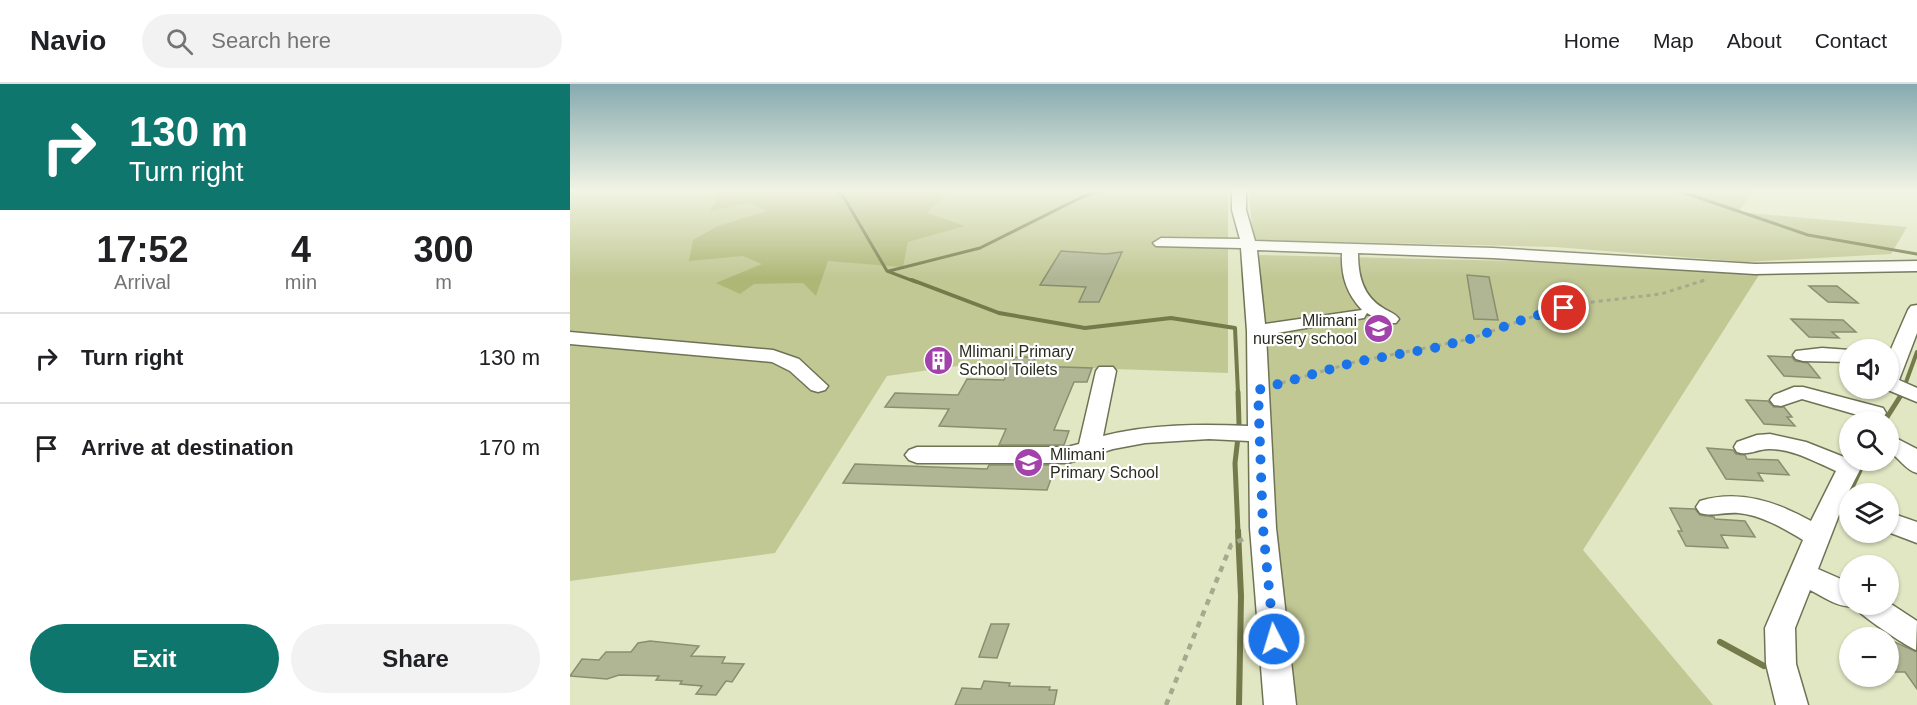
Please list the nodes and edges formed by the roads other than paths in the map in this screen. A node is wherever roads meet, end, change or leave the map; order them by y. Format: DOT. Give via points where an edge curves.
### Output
graph roads {
  1 [pos="1242,220"];
  2 [pos="1161,243"];
  3 [pos="1249,245"];
  4 [pos="1350,248"];
  5 [pos="1917,266"];
  6 [pos="1917,310"];
  7 [pos="1358,314"];
  8 [pos="1390,319"];
  9 [pos="1256,331"];
  10 [pos="570,338"];
  11 [pos="1899,353"];
  12 [pos="1839,355"];
  13 [pos="1803,356"];
  14 [pos="1106,371"];
  15 [pos="1899,381"];
  16 [pos="818,386"];
  17 [pos="1917,396"];
  18 [pos="1781,400"];
  19 [pos="1853,411"];
  20 [pos="1259,434"];
  21 [pos="1745,447"];
  22 [pos="1899,448"];
  23 [pos="1089,449"];
  24 [pos="917,455"];
  25 [pos="1839,460"];
  26 [pos="1917,465"];
  27 [pos="1839,505"];
  28 [pos="1709,507"];
  29 [pos="1899,526"];
  30 [pos="1917,533"];
  31 [pos="1818,536"];
  32 [pos="1801,574"];
  33 [pos="1839,591"];
  34 [pos="1887,615"];
  35 [pos="1916,637"];
  36 [pos="1280,705"];
  37 [pos="1792,705"];
  1 -- 3 [label="street"];
  2 -- 3 [label="street"];
  3 -- 4 [label="street"];
  3 -- 9 [label="street"];
  4 -- 5 [label="street" via="1755,269"];
  4 -- 8 [label="street" via="1349,263 1356,290 1363,302"];
  6 -- 11 [label="street"];
  7 -- 9 [label="street"];
  9 -- 20 [label="street"];
  10 -- 16 [label="street" via="772,356 791,362"];
  12 -- 13 [label="street"];
  14 -- 23 [label="street"];
  15 -- 17 [label="street"];
  18 -- 19 [label="street" via="1803,393"];
  20 -- 23 [label="street" via="1145,436"];
  20 -- 36 [label="street" via="1263,528"];
  21 -- 25 [label="street" via="1755,442 1785,445"];
  22 -- 26 [label="street"];
  23 -- 24 [label="street" via="1051,456"];
  27 -- 31 [label="street"];
  28 -- 31 [label="street" via="1732,503 1758,507"];
  29 -- 30 [label="street"];
  31 -- 32 [label="street"];
  32 -- 33 [label="street"];
  32 -- 37 [label="street" via="1780,628 1781,664"];
  34 -- 35 [label="street"];
}
